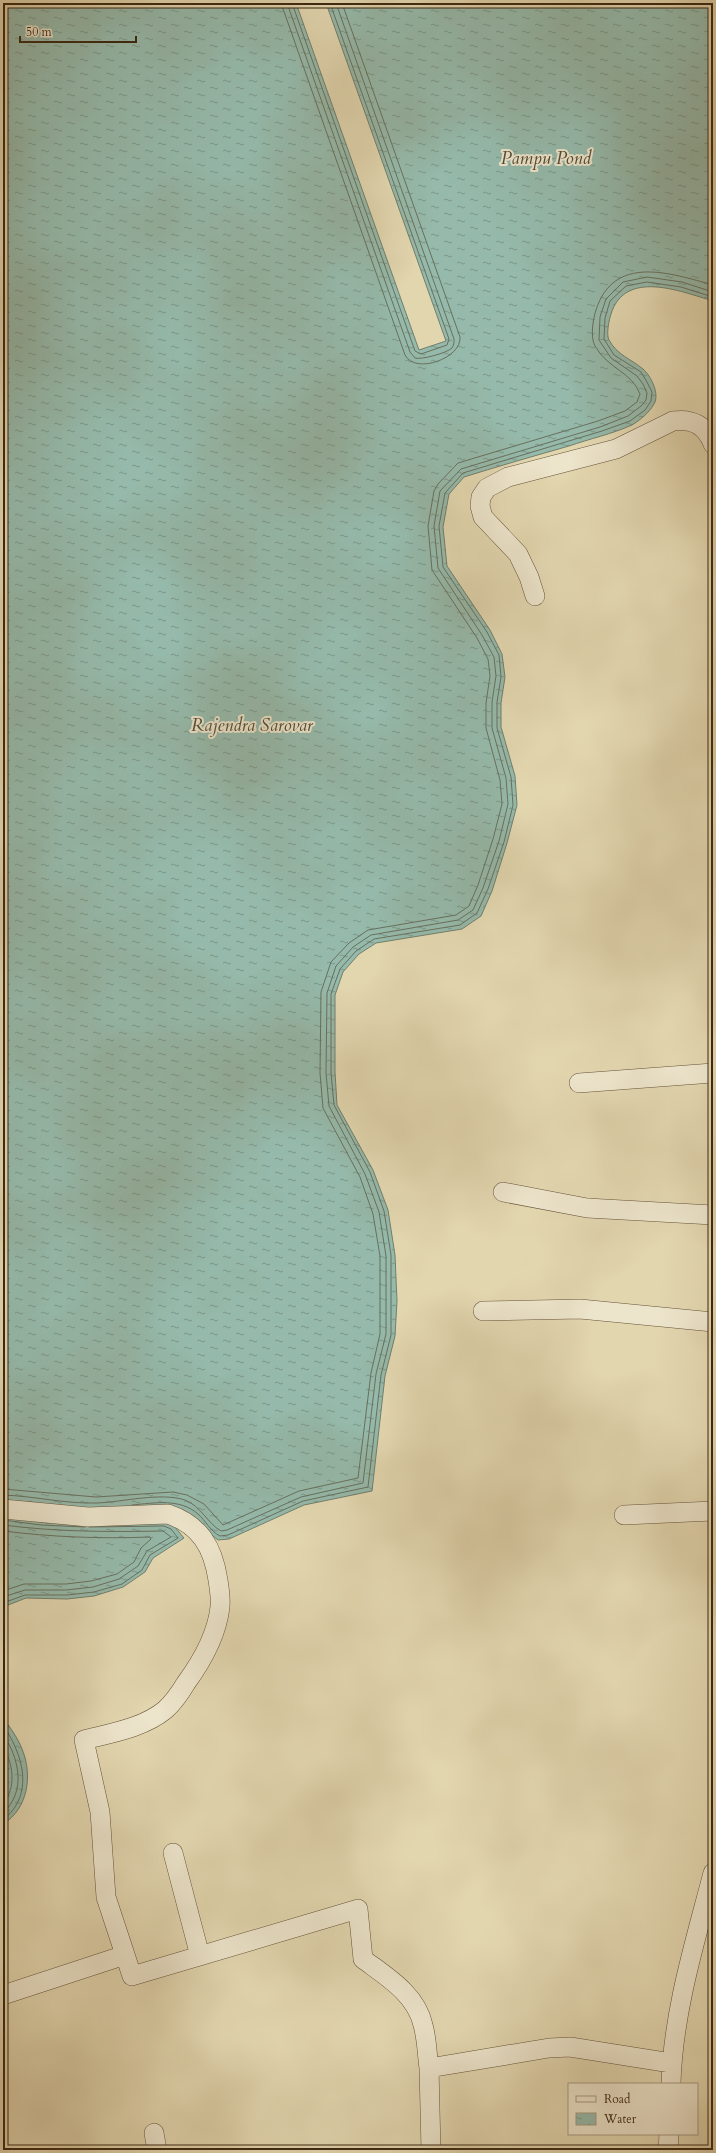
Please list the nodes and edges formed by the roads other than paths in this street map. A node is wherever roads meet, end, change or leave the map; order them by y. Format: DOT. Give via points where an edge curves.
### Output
graph roads {
  1 [pos="713,444"];
  2 [pos="535,596"];
  3 [pos="713,1073"];
  4 [pos="579,1083"];
  5 [pos="503,1192"];
  6 [pos="713,1215"];
  7 [pos="483,1311"];
  8 [pos="713,1322"];
  9 [pos="3,1509"];
  10 [pos="713,1511"];
  11 [pos="624,1515"];
  12 [pos="173,1853"];
  13 [pos="713,1873"];
  14 [pos="125,1955"];
  15 [pos="200,1956"];
  16 [pos="3,1995"];
  17 [pos="671,2063"];
  18 [pos="429,2068"];
  19 [pos="671,2083"];
  20 [pos="669,2135"];
  21 [pos="431,2150"];
  22 [pos="668,2150"];
  1 -- 2 [label="street" via="700,425 682,420 673,421 616,449 508,477 487,488 481,497 483,517 518,554"];
  3 -- 4 [label="street"];
  5 -- 6 [label="street" via="587,1208"];
  7 -- 8 [label="street" via="580,1309"];
  9 -- 14 [label="street" via="88,1517 168,1514 180,1518 201,1533 212,1555 220,1607 211,1640 195,1671 173,1703 145,1723 84,1740 100,1812 106,1897"];
  10 -- 11 [label="street"];
  12 -- 15 [label="street"];
  13 -- 17 [label="street" via="678,2013"];
  14 -- 15 [label="street" via="132,1976"];
  14 -- 16 [label="street"];
  15 -- 18 [label="street" via="358,1909 363,1959 399,1985 416,2007 424,2025"];
  17 -- 18 [label="street" via="564,2047"];
  17 -- 19 [label="street"];
  18 -- 21 [label="street"];
  20 -- 22 [label="street"];
}
